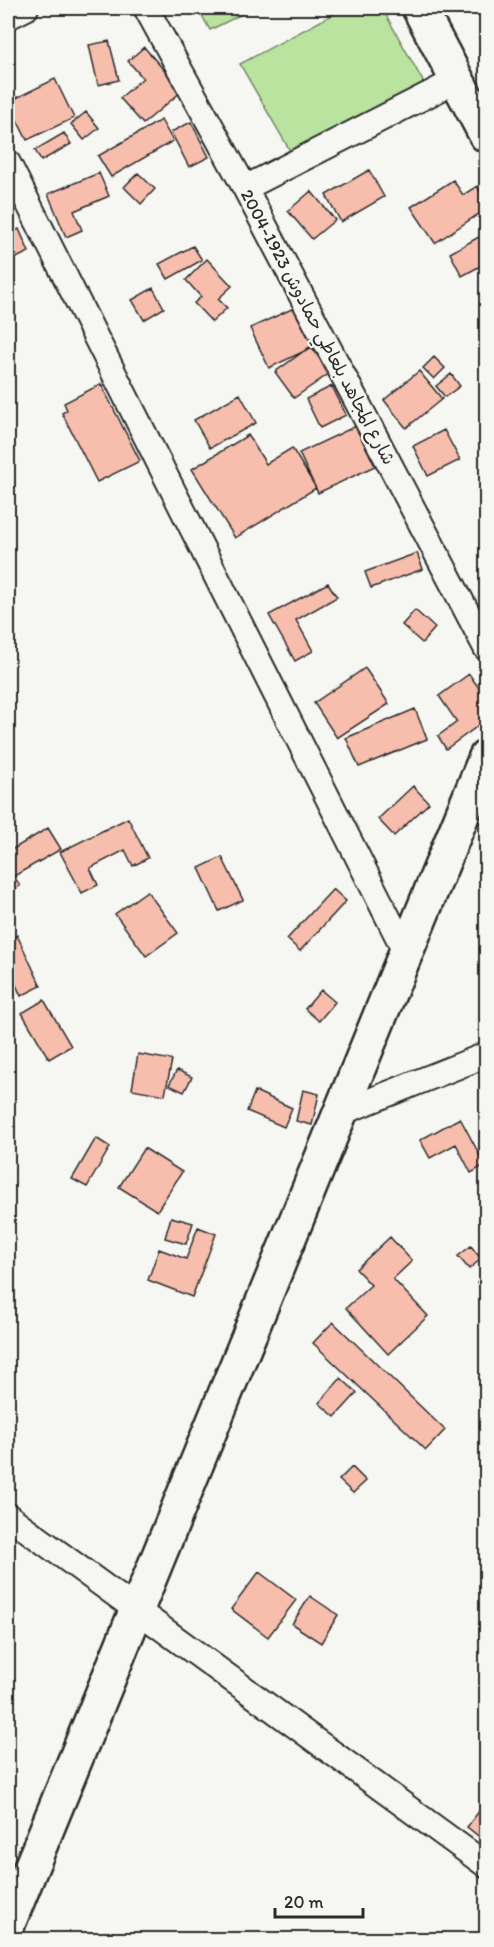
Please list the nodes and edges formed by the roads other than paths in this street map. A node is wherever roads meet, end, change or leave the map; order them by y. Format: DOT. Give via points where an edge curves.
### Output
graph roads {
  1 [pos="26,8"];
  2 [pos="146,8"];
  3 [pos="419,8"];
  4 [pos="8,17"];
  5 [pos="458,80"];
  6 [pos="486,135"];
  7 [pos="8,163"];
  8 [pos="245,188"];
  9 [pos="486,648"];
  10 [pos="486,757"];
  11 [pos="406,953"];
  12 [pos="486,1055"];
  13 [pos="340,1113"];
  14 [pos="8,1516"];
  15 [pos="136,1610"];
  16 [pos="486,1865"];
  17 [pos="8,1924"];
  1 -- 4 [label="street"];
  2 -- 8 [label="street, شارع المجاهد بلعاطي حمادوش 1923-2004"];
  3 -- 5 [label="main road"];
  5 -- 6 [label="main road"];
  5 -- 8 [label="street"];
  7 -- 11 [label="street"];
  8 -- 9 [label="street, شارع المجاهد بلعاطي حمادوش 1923-2004"];
  10 -- 11 [label="main road"];
  11 -- 13 [label="main road"];
  12 -- 13 [label="street"];
  13 -- 15 [label="main road"];
  14 -- 15 [label="street"];
  15 -- 16 [label="street"];
  15 -- 17 [label="main road"];
}
